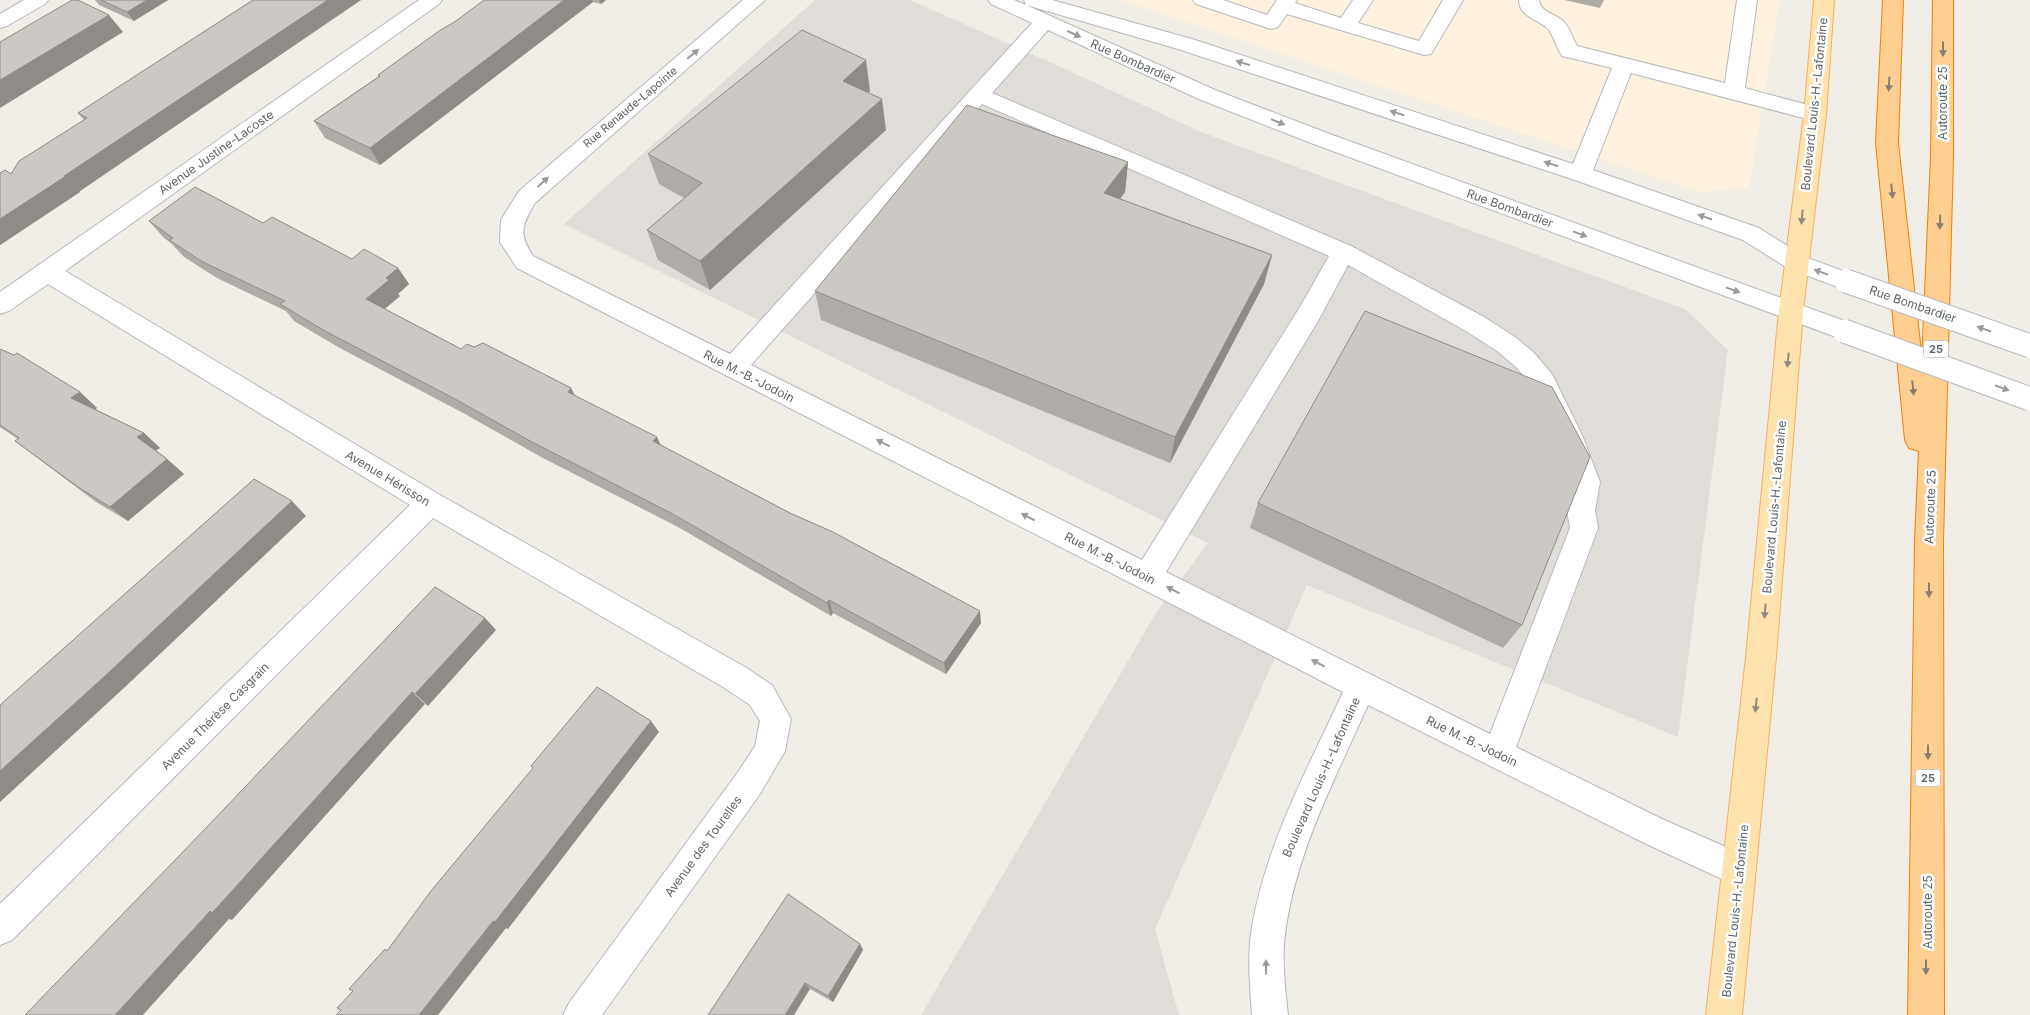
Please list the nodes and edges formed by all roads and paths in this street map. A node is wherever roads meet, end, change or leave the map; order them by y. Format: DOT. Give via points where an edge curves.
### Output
graph roads {
  1 [pos="38,0"];
  2 [pos="432,0"];
  3 [pos="755,0"];
  4 [pos="998,0"];
  5 [pos="1031,0"];
  6 [pos="1203,0"];
  7 [pos="1363,0"];
  8 [pos="1453,0"];
  9 [pos="1529,0"];
  10 [pos="1747,0"];
  11 [pos="1824,0"];
  12 [pos="1893,0"];
  13 [pos="1943,0"];
  14 [pos="1285,3"];
  15 [pos="1045,21"];
  16 [pos="0,22"];
  17 [pos="1346,26"];
  18 [pos="1623,66"];
  19 [pos="1734,92"];
  20 [pos="979,95"];
  21 [pos="1815,114"];
  22 [pos="1580,174"];
  23 [pos="513,220"];
  24 [pos="1343,252"];
  25 [pos="1797,263"];
  26 [pos="46,272"];
  27 [pos="0,305"];
  28 [pos="1791,311"];
  29 [pos="2030,346"];
  30 [pos="733,368"];
  31 [pos="2030,399"];
  32 [pos="430,503"];
  33 [pos="1929,541"];
  34 [pos="1147,576"];
  35 [pos="734,677"];
  36 [pos="1361,686"];
  37 [pos="1498,754"];
  38 [pos="1739,870"];
  39 [pos="0,928"];
  40 [pos="581,1015"];
  41 [pos="1270,1015"];
  42 [pos="1724,1015"];
  43 [pos="1926,1015"];
  1 -- 16 [label="street"];
  2 -- 26 [label="street, Avenue Justine-Lacoste"];
  23 -- 3 [label="street, Rue Renaude-Lapointe, one-way" via="527,197"];
  4 -- 15 [label="street, Rue Bombardier"];
  22 -- 5 [label="street, Rue Bombardier, one-way" via="1195,47"];
  6 -- 14 [label="street" via="1271,23"];
  7 -- 17 [label="street"];
  8 -- 17 [label="street" via="1424,49"];
  9 -- 18 [label="street" via="1538,15 1556,26 1569,51"];
  10 -- 19 [label="street"];
  11 -- 21 [label="main road, Boulevard Louis-H.-Lafontaine"];
  12 -- 33 [label="highway, one-way" via="1887,143"];
  13 -- 33 [label="highway, Autoroute 25 / 25, one-way" via="1942,166"];
  14 -- 17 [label="street"];
  15 -- 20 [label="street"];
  15 -- 28 [label="street, Rue Bombardier, one-way" via="1208,95 1310,135"];
  18 -- 19 [label="street"];
  18 -- 22 [label="street"];
  19 -- 21 [label="street"];
  20 -- 24 [label="street"];
  20 -- 30 [label="street"];
  21 -- 25 [label="main road, Boulevard Louis-H.-Lafontaine, one-way"];
  25 -- 22 [label="street, Rue Bombardier, one-way" via="1751,234"];
  23 -- 30 [label="street, Rue M.-B.-Jodoin" via="512,242 525,262"];
  24 -- 34 [label="street" via="1309,314"];
  24 -- 37 [label="street" via="1475,324 1524,360 1543,381 1582,468 1586,482 1581,510 1584,528"];
  25 -- 28 [label="main road, Boulevard Louis-H.-Lafontaine"];
  29 -- 25 [label="street, Rue Bombardier, one-way, bridge"];
  26 -- 27 [label="street, Avenue Justine-Lacoste"];
  26 -- 32 [label="street, Avenue Hérisson"];
  28 -- 31 [label="street, Rue Bombardier, one-way, bridge"];
  28 -- 38 [label="main road, Boulevard Louis-H.-Lafontaine, one-way"];
  34 -- 30 [label="street, Rue M.-B.-Jodoin, one-way"];
  32 -- 35 [label="street, Avenue Hérisson"];
  32 -- 39 [label="street, Avenue Thérèse Casgrain"];
  33 -- 43 [label="highway, Autoroute 25 / 25, one-way"];
  36 -- 34 [label="street, Rue M.-B.-Jodoin, one-way"];
  35 -- 40 [label="street, Avenue des Tourelles" via="761,695 776,719 769,751"];
  36 -- 37 [label="street, Rue M.-B.-Jodoin"];
  41 -- 36 [label="street, Boulevard Louis-H.-Lafontaine, one-way" via="1266,994 1267,939 1282,866"];
  37 -- 38 [label="street, Rue M.-B.-Jodoin"];
  38 -- 42 [label="main road, Boulevard Louis-H.-Lafontaine"];
}
